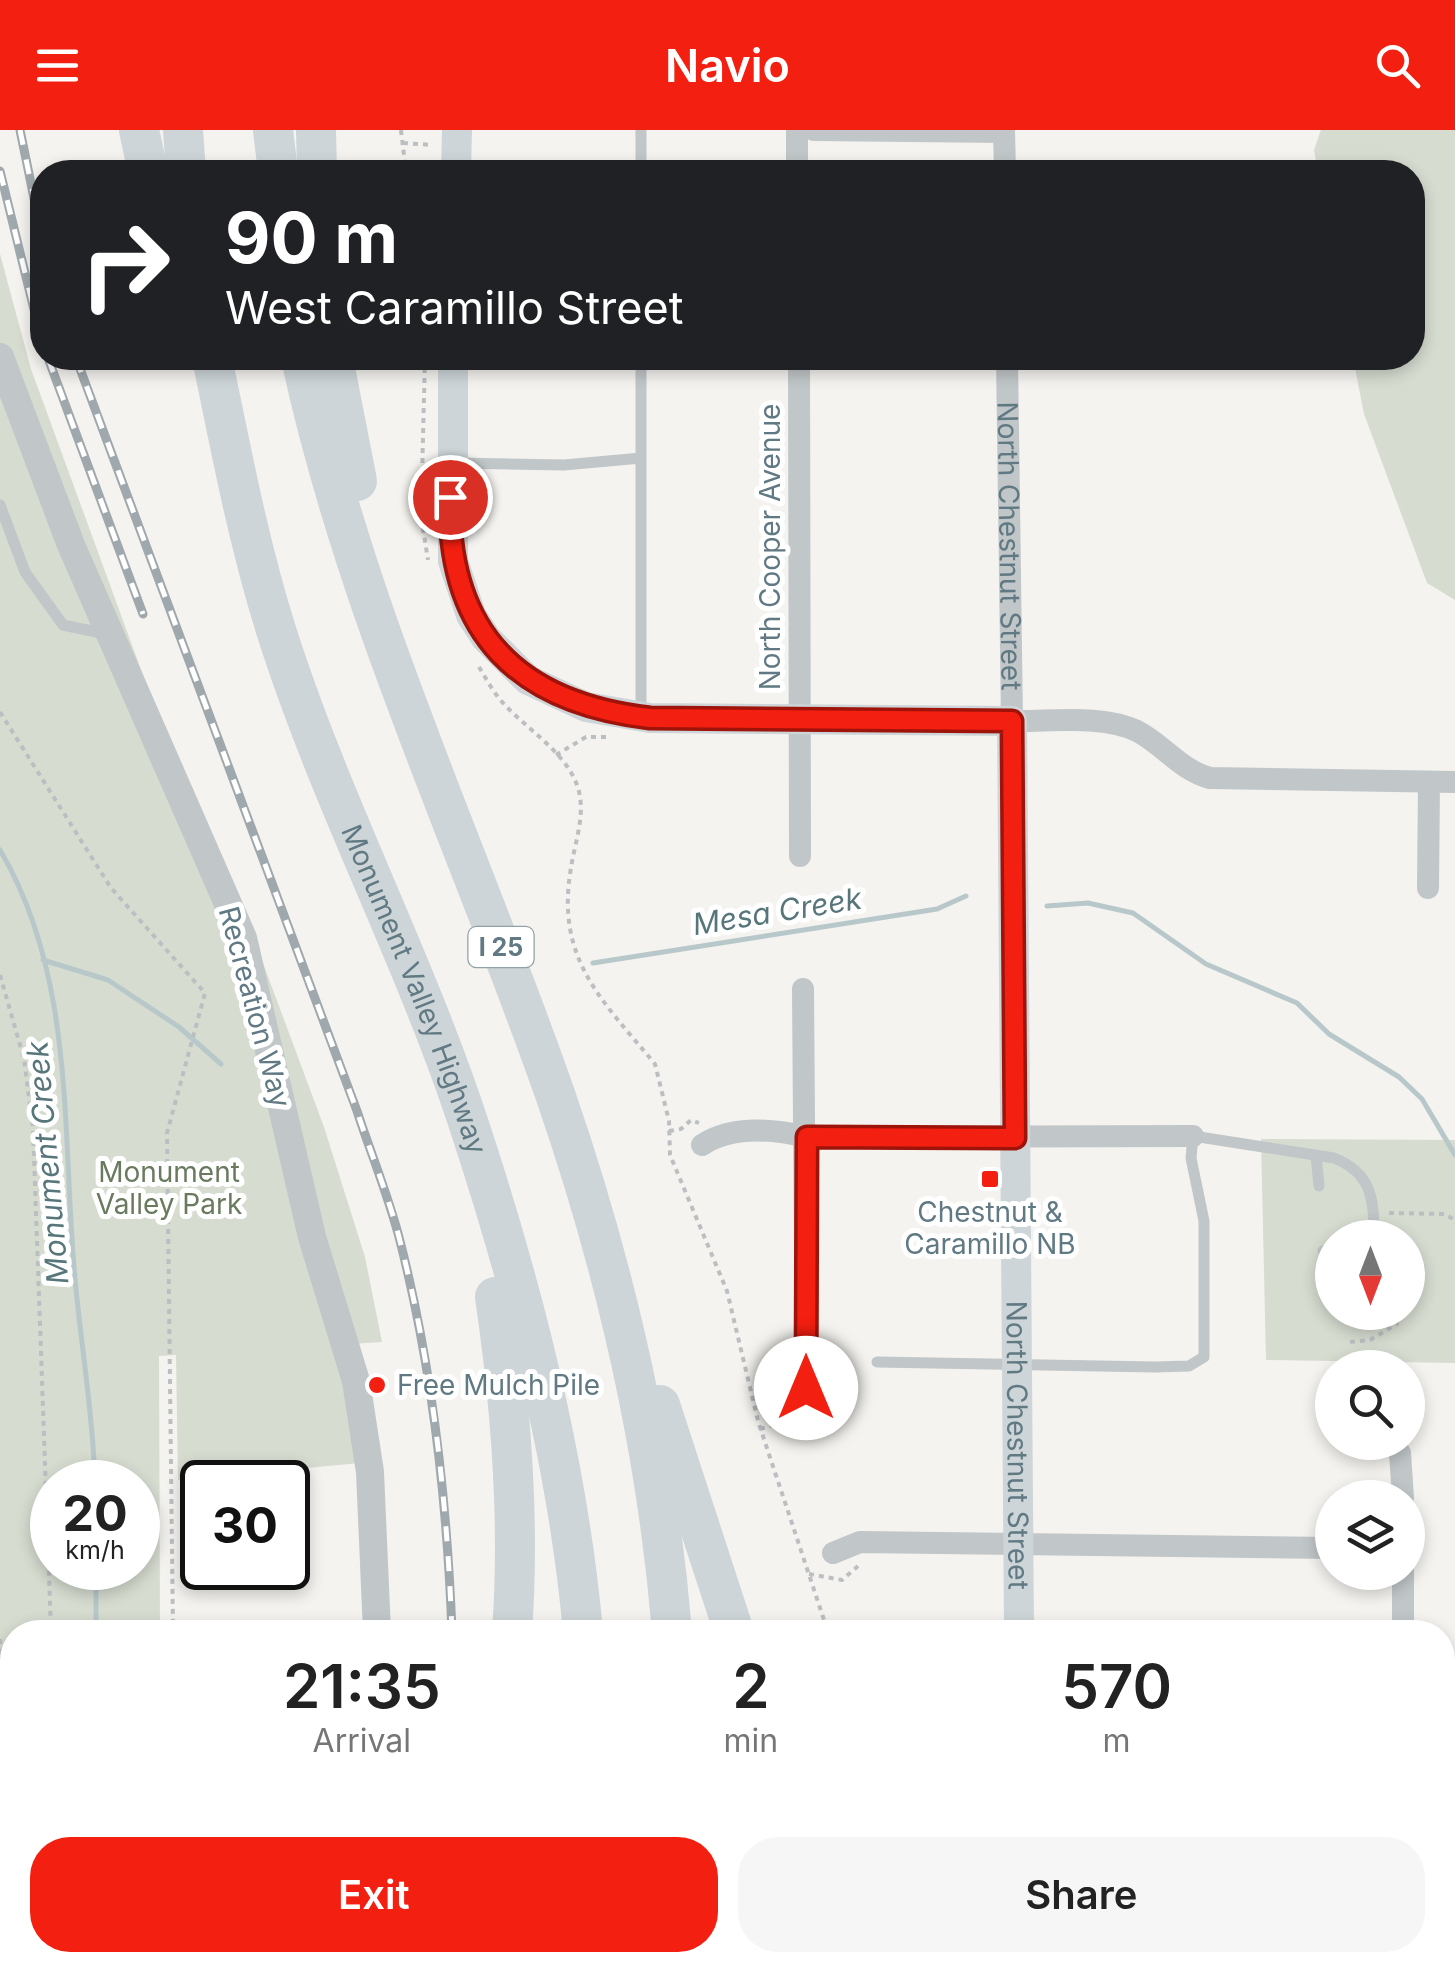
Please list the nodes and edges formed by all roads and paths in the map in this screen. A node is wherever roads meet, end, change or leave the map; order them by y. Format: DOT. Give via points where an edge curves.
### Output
graph roads {
  1 [pos="139,130"];
  2 [pos="182,130"];
  3 [pos="273,130"];
  4 [pos="316,130"];
  5 [pos="402,130"];
  6 [pos="641,130"];
  7 [pos="797,130"];
  8 [pos="814,130"];
  9 [pos="1004,131"];
  10 [pos="403,143"];
  11 [pos="456,150"];
  12 [pos="145,160"];
  13 [pos="185,160"];
  14 [pos="277,160"];
  15 [pos="317,160"];
  16 [pos="405,160"];
  17 [pos="641,160"];
  18 [pos="798,160"];
  19 [pos="1005,160"];
  20 [pos="0,357"];
  21 [pos="192,370"];
  22 [pos="215,370"];
  23 [pos="304,370"];
  24 [pos="336,370"];
  25 [pos="426,370"];
  26 [pos="453,370"];
  27 [pos="641,370"];
  28 [pos="798,370"];
  29 [pos="1007,370"];
  30 [pos="641,458"];
  31 [pos="451,463"];
  32 [pos="0,505"];
  33 [pos="252,541"];
  34 [pos="430,566"];
  35 [pos="110,635"];
  36 [pos="478,645"];
  37 [pos="386,653"];
  38 [pos="0,712"];
  39 [pos="642,717"];
  40 [pos="800,721"];
  41 [pos="1012,721"];
  42 [pos="612,737"];
  43 [pos="556,755"];
  44 [pos="1429,782"];
  45 [pos="1455,782"];
  46 [pos="800,856"];
  47 [pos="1428,888"];
  48 [pos="0,975"];
  49 [pos="803,989"];
  50 [pos="471,1130"];
  51 [pos="1193,1136"];
  52 [pos="807,1137"];
  53 [pos="1015,1138"];
  54 [pos="702,1145"];
  55 [pos="1316,1156"];
  56 [pos="1319,1186"];
  57 [pos="1374,1214"];
  58 [pos="1374,1220"];
  59 [pos="1455,1220"];
  60 [pos="602,1246"];
  61 [pos="1387,1330"];
  62 [pos="1350,1342"];
  63 [pos="876,1362"];
  64 [pos="1017,1362"];
  65 [pos="800,1417"];
  66 [pos="1018,1544"];
  67 [pos="1315,1548"];
  68 [pos="833,1553"];
  69 [pos="1403,1590"];
  70 [pos="51,1620"];
  71 [pos="173,1620"];
  72 [pos="376,1620"];
  73 [pos="513,1620"];
  74 [pos="581,1620"];
  75 [pos="670,1620"];
  76 [pos="730,1620"];
  77 [pos="824,1620"];
  78 [pos="1019,1620"];
  79 [pos="1403,1620"];
  1 -- 12 [label="highway"];
  2 -- 13 [label="highway"];
  3 -- 14 [label="highway"];
  4 -- 15 [label="highway"];
  5 -- 10 [label="path"];
  6 -- 17 [label="lane"];
  7 -- 18 [label="street"];
  8 -- 9 [label="street"];
  9 -- 19 [label="street"];
  10 -- 11 [label="path"];
  10 -- 16 [label="path"];
  20 -- 35 [label="street, Recreation Way"];
  21 -- 33 [label="highway" via="209,436"];
  22 -- 33 [label="highway, Monument Valley Highway"];
  23 -- 37 [label="highway, I 25" via="351,551"];
  24 -- 37 [label="highway"];
  25 -- 34 [label="path" via="421,516"];
  26 -- 31 [label="main road"];
  27 -- 30 [label="lane"];
  28 -- 40 [label="street, North Cooper Avenue"];
  29 -- 41 [label="street, North Chestnut Street"];
  30 -- 31 [label="lane"];
  30 -- 39 [label="lane"];
  31 -- 36 [label="main road" via="453,562"];
  32 -- 35 [label="lane" via="25,572 62,625"];
  33 -- 50 [label="highway, Monument Valley Highway" via="276,631"];
  35 -- 72 [label="street, Recreation Way" via="243,938 312,1237 356,1381 370,1472"];
  36 -- 39 [label="main road" via="556,696"];
  36 -- 43 [label="path" via="501,701"];
  37 -- 60 [label="highway, I 25" via="550,1080"];
  38 -- 71 [label="path" via="111,888 205,992 167,1132"];
  39 -- 40 [label="main road"];
  40 -- 41 [label="main road"];
  40 -- 46 [label="street, North Cooper Avenue"];
  41 -- 44 [label="street" via="1126,727 1210,778"];
  41 -- 53 [label="main road, North Chestnut Street"];
  42 -- 43 [label="path" via="586,737"];
  43 -- 77 [label="path" via="577,784 581,804 568,914 577,962 655,1064 670,1154 727,1291 758,1421"];
  44 -- 45 [label="street"];
  44 -- 47 [label="street"];
  48 -- 70 [label="path" via="24,1059 33,1128"];
  49 -- 52 [label="street"];
  50 -- 73 [label="highway" via="505,1367"];
  50 -- 74 [label="highway, Monument Valley Highway" via="566,1499"];
  51 -- 53 [label="street"];
  51 -- 55 [label="lane"];
  51 -- 64 [label="lane" via="1204,1221 1204,1356 1189,1366"];
  52 -- 53 [label="street"];
  52 -- 54 [label="street" via="722,1132"];
  52 -- 65 [label="street" via="806,1388"];
  53 -- 64 [label="main road, North Chestnut Street"];
  55 -- 56 [label="lane"];
  55 -- 57 [label="lane" via="1352,1165 1372,1191"];
  57 -- 58 [label="lane"];
  57 -- 59 [label="path" via="1444,1214"];
  60 -- 75 [label="highway, I 25" via="642,1416"];
  60 -- 76 [label="highway"];
  61 -- 62 [label="path"];
  63 -- 64 [label="lane"];
  64 -- 66 [label="main road, North Chestnut Street"];
  66 -- 67 [label="street"];
  66 -- 68 [label="street" via="860,1542"];
  66 -- 78 [label="main road, North Chestnut Street"];
  69 -- 79 [label="street"];
}
